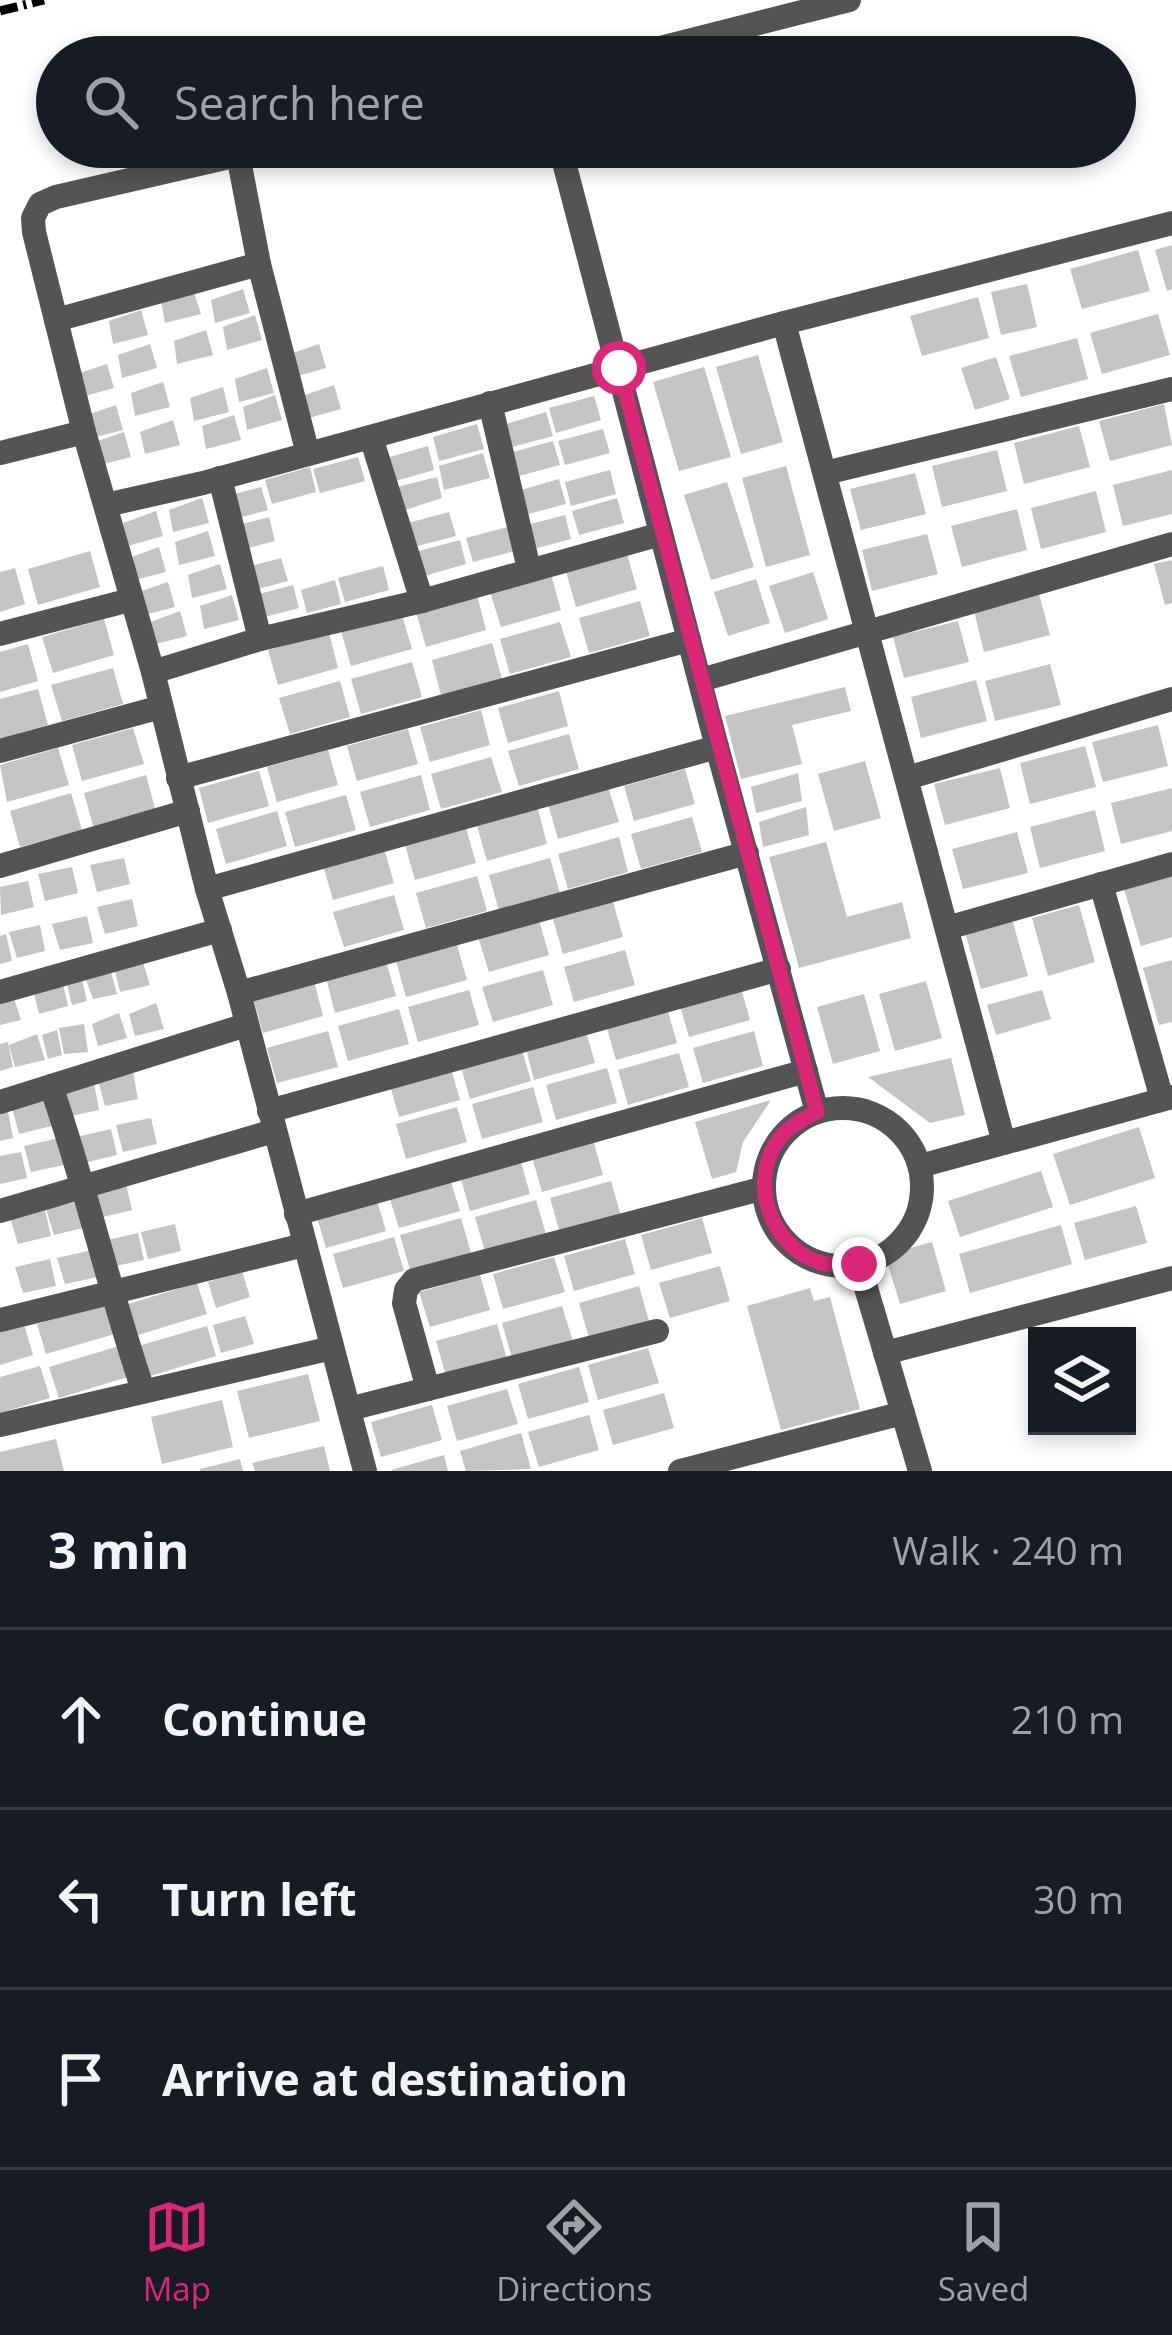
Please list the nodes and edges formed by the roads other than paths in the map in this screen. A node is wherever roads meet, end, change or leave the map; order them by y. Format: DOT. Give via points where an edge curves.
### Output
graph roads {
  1 [pos="849,0"];
  2 [pos="708,36"];
  3 [pos="183,168"];
  4 [pos="241,168"];
  5 [pos="566,168"];
  6 [pos="1172,223"];
  7 [pos="259,264"];
  8 [pos="56,320"];
  9 [pos="784,323"];
  10 [pos="619,368"];
  11 [pos="1172,389"];
  12 [pos="490,403"];
  13 [pos="84,432"];
  14 [pos="371,436"];
  15 [pos="0,453"];
  16 [pos="308,454"];
  17 [pos="825,473"];
  18 [pos="220,478"];
  19 [pos="106,505"];
  20 [pos="661,534"];
  21 [pos="1172,544"];
  22 [pos="529,569"];
  23 [pos="130,600"];
  24 [pos="422,602"];
  25 [pos="867,629"];
  26 [pos="0,634"];
  27 [pos="260,639"];
  28 [pos="688,640"];
  29 [pos="152,672"];
  30 [pos="701,680"];
  31 [pos="1172,699"];
  32 [pos="161,707"];
  33 [pos="717,747"];
  34 [pos="0,751"];
  35 [pos="178,778"];
  36 [pos="907,778"];
  37 [pos="188,811"];
  38 [pos="747,853"];
  39 [pos="1172,864"];
  40 [pos="0,866"];
  41 [pos="1101,884"];
  42 [pos="208,889"];
  43 [pos="947,928"];
  44 [pos="220,930"];
  45 [pos="779,969"];
  46 [pos="0,992"];
  47 [pos="239,993"];
  48 [pos="246,1025"];
  49 [pos="806,1071"];
  50 [pos="51,1086"];
  51 [pos="1167,1098"];
  52 [pos="0,1102"];
  53 [pos="817,1112"];
  54 [pos="272,1121"];
  55 [pos="1004,1143"];
  56 [pos="920,1166"];
  57 [pos="85,1185"];
  58 [pos="764,1188"];
  59 [pos="0,1211"];
  60 [pos="296,1214"];
  61 [pos="304,1245"];
  62 [pos="859,1264"];
  63 [pos="1172,1278"];
  64 [pos="114,1289"];
  65 [pos="0,1320"];
  66 [pos="657,1330"];
  67 [pos="332,1348"];
  68 [pos="885,1353"];
  69 [pos="428,1389"];
  70 [pos="143,1390"];
  71 [pos="349,1409"];
  72 [pos="903,1413"];
  73 [pos="0,1425"];
  74 [pos="365,1471"];
  75 [pos="680,1471"];
  76 [pos="920,1471"];
  1 -- 2 [label="street"];
  3 -- 8 [label="street" via="40,204 34,232"];
  4 -- 7 [label="street"];
  5 -- 10 [label="street"];
  6 -- 9 [label="street"];
  7 -- 8 [label="street"];
  7 -- 16 [label="street"];
  8 -- 13 [label="street"];
  9 -- 10 [label="street"];
  9 -- 17 [label="street"];
  10 -- 12 [label="street"];
  10 -- 20 [label="street"];
  11 -- 17 [label="street"];
  12 -- 14 [label="street"];
  12 -- 22 [label="street"];
  13 -- 15 [label="street"];
  13 -- 19 [label="street"];
  14 -- 16 [label="street"];
  14 -- 24 [label="street"];
  16 -- 18 [label="street"];
  17 -- 25 [label="street"];
  18 -- 19 [label="street"];
  18 -- 27 [label="street"];
  19 -- 23 [label="street"];
  20 -- 22 [label="street"];
  20 -- 28 [label="street"];
  21 -- 25 [label="street"];
  22 -- 24 [label="street"];
  23 -- 26 [label="street"];
  23 -- 29 [label="street"];
  24 -- 27 [label="street"];
  25 -- 30 [label="street"];
  25 -- 36 [label="street"];
  27 -- 29 [label="street"];
  28 -- 30 [label="street"];
  28 -- 35 [label="street"];
  29 -- 32 [label="street"];
  30 -- 33 [label="street"];
  31 -- 36 [label="street"];
  32 -- 34 [label="street"];
  32 -- 35 [label="street"];
  33 -- 38 [label="street"];
  33 -- 42 [label="street"];
  35 -- 37 [label="street"];
  36 -- 43 [label="street"];
  37 -- 40 [label="street"];
  37 -- 42 [label="street"];
  38 -- 45 [label="street"];
  38 -- 47 [label="street"];
  39 -- 41 [label="street"];
  41 -- 43 [label="street"];
  41 -- 51 [label="street"];
  42 -- 44 [label="street"];
  43 -- 55 [label="street"];
  44 -- 46 [label="street"];
  44 -- 47 [label="street"];
  45 -- 49 [label="street"];
  45 -- 54 [label="street"];
  47 -- 48 [label="street"];
  48 -- 50 [label="street"];
  48 -- 54 [label="street"];
  49 -- 53 [label="street"];
  49 -- 60 [label="street"];
  50 -- 52 [label="street"];
  50 -- 57 [label="street"];
  51 -- 55 [label="street"];
  53 -- 56 [label="street" via="870,1112 901,1134"];
  53 -- 58 [label="street" via="779,1139"];
  54 -- 57 [label="street"];
  54 -- 60 [label="street"];
  55 -- 56 [label="street"];
  56 -- 62 [label="street" via="919,1212 908,1232"];
  57 -- 59 [label="street"];
  57 -- 64 [label="street"];
  58 -- 62 [label="street" via="775,1225 801,1253 824,1264"];
  58 -- 69 [label="street" via="414,1280 404,1303"];
  60 -- 61 [label="street"];
  61 -- 64 [label="street"];
  61 -- 67 [label="street"];
  62 -- 68 [label="street"];
  63 -- 68 [label="street"];
  64 -- 65 [label="street"];
  64 -- 70 [label="street"];
  66 -- 69 [label="street"];
  67 -- 70 [label="street"];
  67 -- 71 [label="street"];
  68 -- 72 [label="street"];
  69 -- 71 [label="street"];
  70 -- 73 [label="street"];
  71 -- 74 [label="street"];
  72 -- 75 [label="street"];
  72 -- 76 [label="street"];
}
